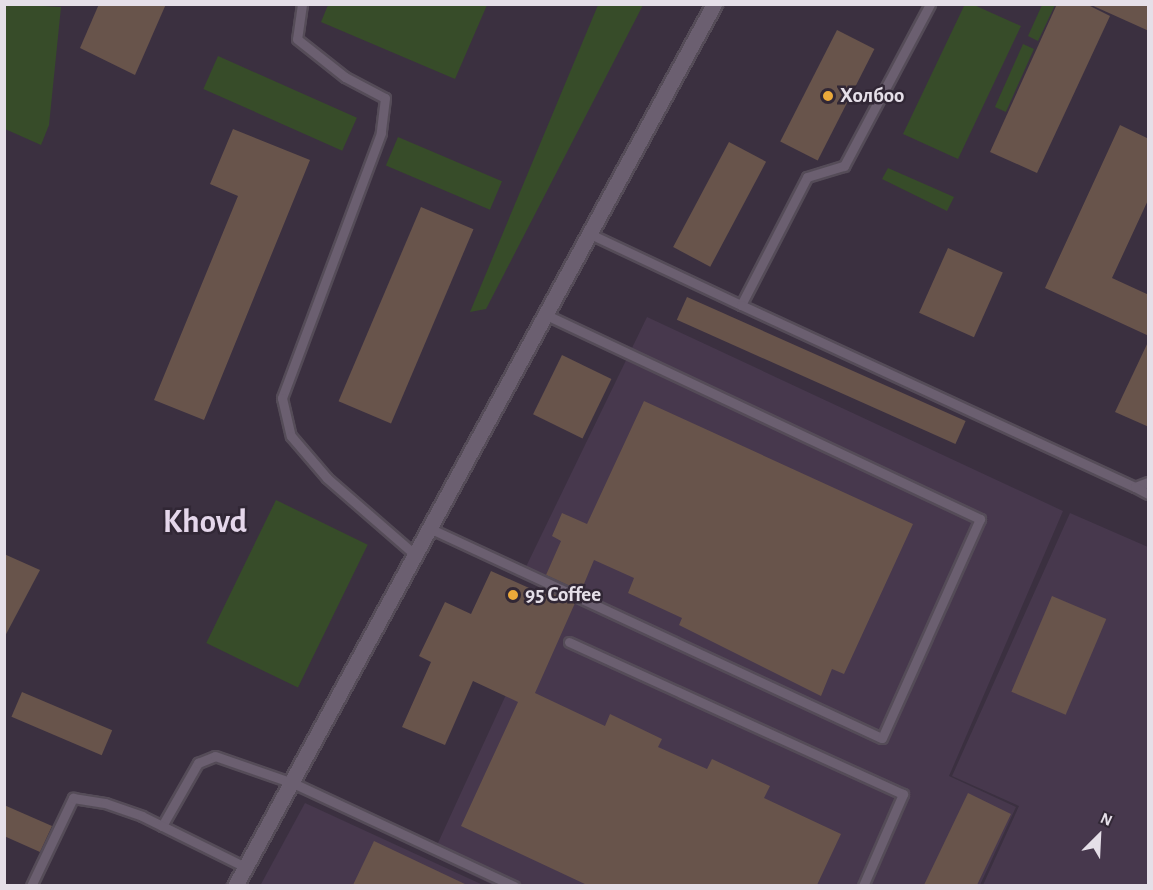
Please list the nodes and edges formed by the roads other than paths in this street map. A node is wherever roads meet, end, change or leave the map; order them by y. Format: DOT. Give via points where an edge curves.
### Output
graph roads {
  1 [pos="302,4"];
  2 [pos="714,4"];
  3 [pos="930,4"];
  4 [pos="588,233"];
  5 [pos="741,305"];
  6 [pos="544,314"];
  7 [pos="1149,482"];
  8 [pos="1135,487"];
  9 [pos="1149,494"];
  10 [pos="429,528"];
  11 [pos="414,554"];
  12 [pos="568,642"];
  13 [pos="293,783"];
  14 [pos="162,826"];
  15 [pos="245,867"];
  16 [pos="31,885"];
  17 [pos="235,885"];
  18 [pos="514,885"];
  19 [pos="863,885"];
  1 -- 11 [label="lane" via="297,39 345,77 385,98 381,133 282,398 291,436 327,478"];
  2 -- 4 [label="street"];
  3 -- 5 [label="lane" via="844,166 807,177"];
  4 -- 5 [label="lane"];
  4 -- 6 [label="street"];
  5 -- 8 [label="lane"];
  6 -- 10 [label="street"];
  6 -- 10 [label="lane" via="980,519 882,738"];
  7 -- 8 [label="lane"];
  8 -- 9 [label="lane"];
  10 -- 11 [label="street"];
  11 -- 13 [label="street"];
  12 -- 19 [label="lane" via="903,794"];
  13 -- 14 [label="lane" via="215,756 198,763"];
  13 -- 15 [label="street"];
  13 -- 18 [label="lane"];
  14 -- 15 [label="lane"];
  14 -- 16 [label="lane" via="105,803 73,798"];
  15 -- 17 [label="street"];
}
